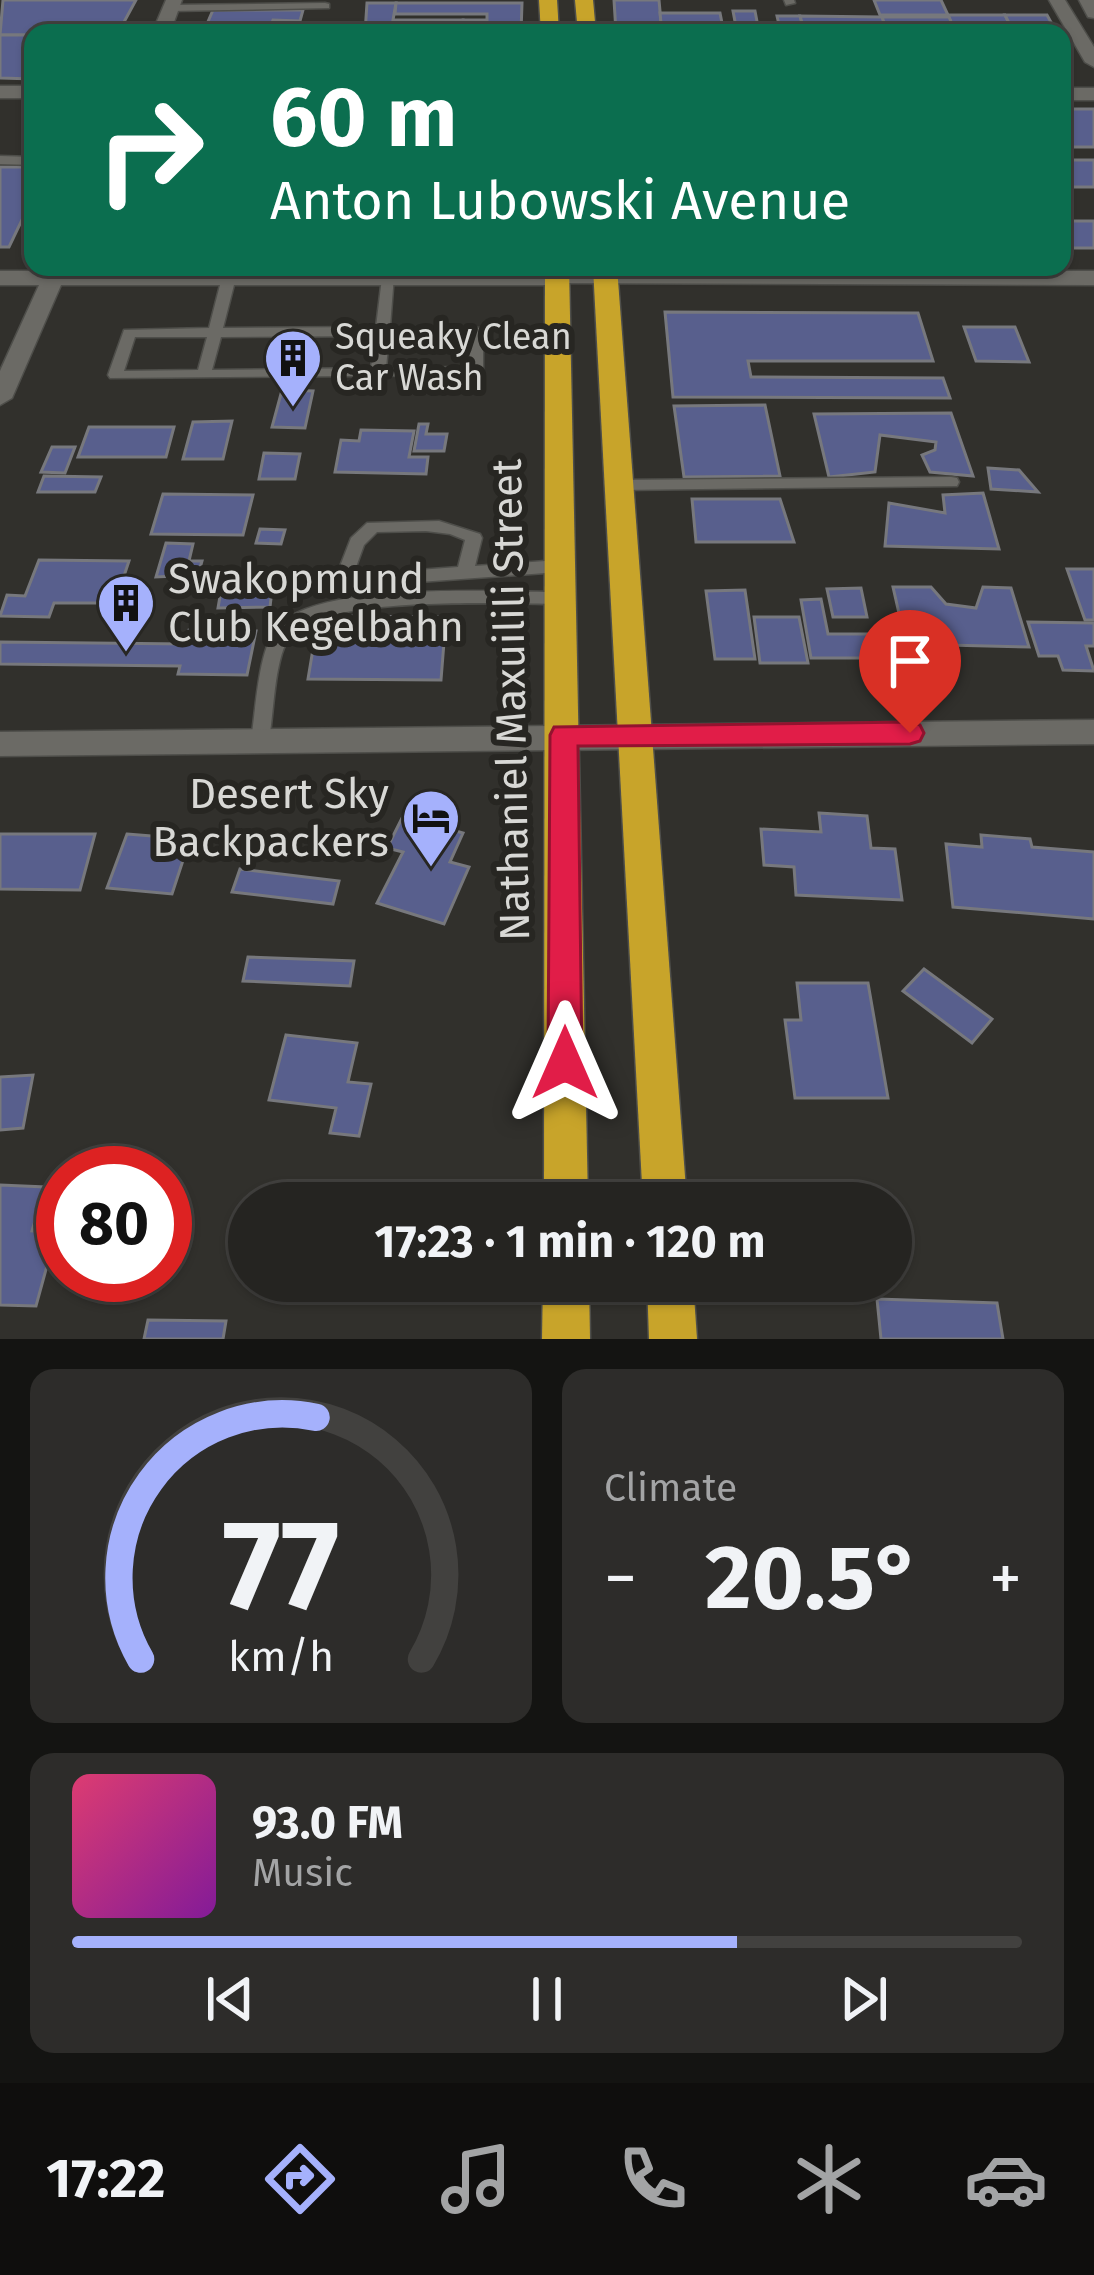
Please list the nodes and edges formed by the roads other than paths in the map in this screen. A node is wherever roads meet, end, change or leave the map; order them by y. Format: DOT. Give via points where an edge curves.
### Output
graph roads {
  1 [pos="1057,0"];
  2 [pos="1087,0"];
  3 [pos="172,4"];
  4 [pos="325,6"];
  5 [pos="1094,13"];
  6 [pos="1094,62"];
  7 [pos="54,276"];
  8 [pos="194,276"];
  9 [pos="456,276"];
  10 [pos="557,276"];
  11 [pos="606,276"];
  12 [pos="899,276"];
  13 [pos="229,277"];
  14 [pos="389,278"];
  15 [pos="1094,278"];
  16 [pos="383,332"];
  17 [pos="214,334"];
  18 [pos="378,372"];
  19 [pos="204,374"];
  20 [pos="0,398"];
  21 [pos="951,482"];
  22 [pos="619,485"];
  23 [pos="465,573"];
  24 [pos="560,582"];
  25 [pos="1094,732"];
  26 [pos="564,735"];
  27 [pos="635,735"];
  28 [pos="260,740"];
  29 [pos="0,744"];
  30 [pos="566,1182"];
  31 [pos="664,1182"];
  32 [pos="566,1302"];
  33 [pos="671,1302"];
  34 [pos="566,1339"];
  35 [pos="674,1339"];
  1 -- 6 [label="street"];
  2 -- 5 [label="street"];
  3 -- 4 [label="lane"];
  7 -- 20 [label="street"];
  8 -- 13 [label="street"];
  9 -- 14 [label="street"];
  10 -- 24 [label="highway, Nathaniel Maxuilili Street"];
  11 -- 22 [label="highway"];
  12 -- 15 [label="street"];
  13 -- 14 [label="street"];
  13 -- 17 [label="lane"];
  14 -- 16 [label="lane"];
  16 -- 17 [label="lane"];
  16 -- 18 [label="lane"];
  16 -- 18 [label="lane" via="478,331 476,371"];
  17 -- 19 [label="lane"];
  17 -- 19 [label="lane" via="129,333 115,375"];
  18 -- 19 [label="lane"];
  21 -- 22 [label="lane"];
  22 -- 27 [label="highway"];
  23 -- 23 [label="lane" via="363,580 347,568 373,527 420,527 474,538"];
  23 -- 24 [label="lane"];
  24 -- 26 [label="highway, Nathaniel Maxuilili Street"];
  24 -- 28 [label="lane" via="328,606 298,617 281,634"];
  25 -- 27 [label="street"];
  26 -- 27 [label="street"];
  26 -- 28 [label="street"];
  26 -- 30 [label="highway, Nathaniel Maxuilili Street"];
  27 -- 31 [label="highway"];
  28 -- 29 [label="street"];
  32 -- 34 [label="highway"];
  33 -- 35 [label="highway"];
}
